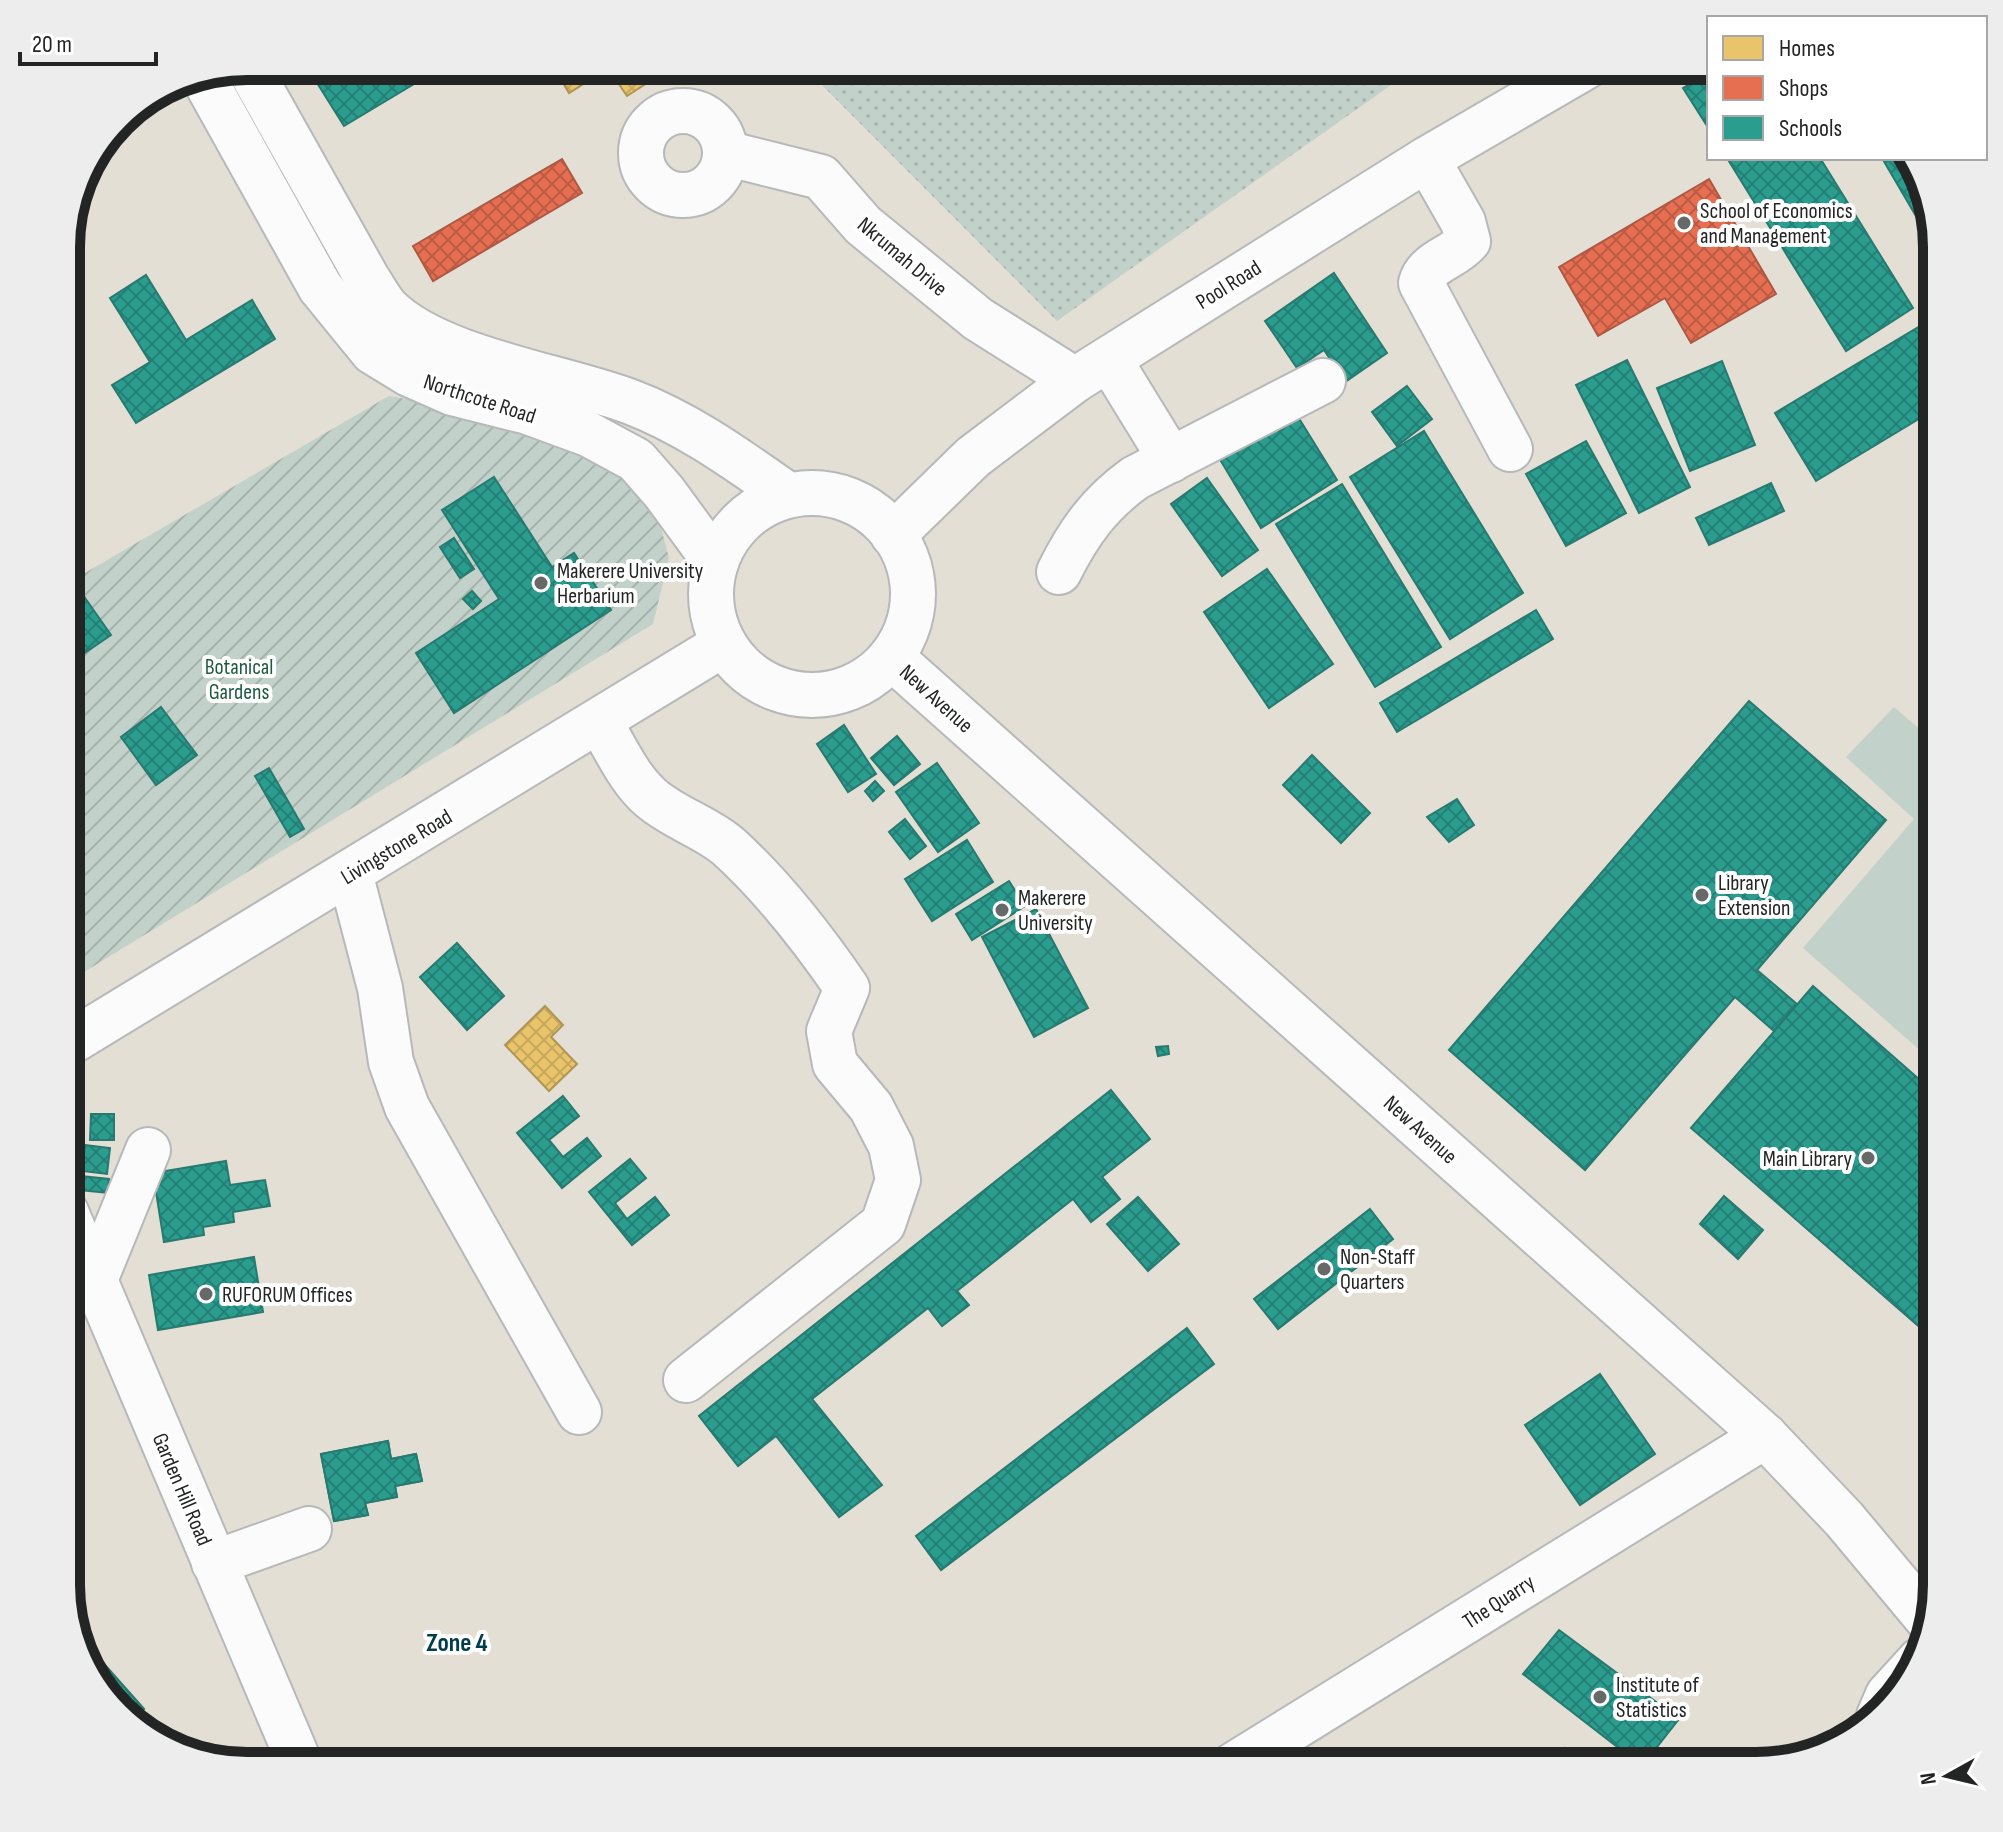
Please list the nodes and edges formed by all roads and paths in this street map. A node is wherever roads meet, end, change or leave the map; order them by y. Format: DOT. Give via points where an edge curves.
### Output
graph roads {
  1 [pos="256,80"];
  2 [pos="1563,80"];
  3 [pos="208,85"];
  4 [pos="725,153"];
  5 [pos="1427,159"];
  6 [pos="1092,370"];
  7 [pos="1323,381"];
  8 [pos="1510,449"];
  9 [pos="1171,460"];
  10 [pos="788,495"];
  11 [pos="893,535"];
  12 [pos="716,563"];
  13 [pos="1059,572"];
  14 [pos="724,644"];
  15 [pos="891,657"];
  16 [pos="600,723"];
  17 [pos="350,873"];
  18 [pos="80,1037"];
  19 [pos="148,1150"];
  20 [pos="80,1245"];
  21 [pos="95,1280"];
  22 [pos="686,1380"];
  23 [pos="579,1412"];
  24 [pos="1765,1436"];
  25 [pos="309,1529"];
  26 [pos="214,1563"];
  27 [pos="1921,1611"];
  28 [pos="295,1752"];
  29 [pos="1255,1752"];
  1 -- 10 [label="lane, Northcote Road" via="388,308 422,333 452,346 633,402 723,450"];
  2 -- 5 [label="lane, Pool Road"];
  3 -- 12 [label="lane, Northcote Road" via="320,287 373,352 452,393 528,412 588,434 636,460"];
  4 -- 6 [label="lane, Nkrumah Drive" via="821,177 863,225 978,319"];
  5 -- 6 [label="lane, Pool Road"];
  5 -- 8 [label="lane" via="1468,232 1468,241 1423,274 1424,293"];
  6 -- 9 [label="lane"];
  6 -- 11 [label="lane, Pool Road" via="973,457"];
  7 -- 9 [label="lane"];
  9 -- 13 [label="lane" via="1109,497 1080,532"];
  10 -- 11 [label="lane" via="836,495 858,504"];
  10 -- 12 [label="lane" via="746,517 727,538"];
  11 -- 15 [label="lane" via="906,559 911,610"];
  12 -- 14 [label="lane" via="711,591"];
  14 -- 15 [label="lane" via="754,677 793,694 837,692 876,672"];
  14 -- 16 [label="lane, Livingstone Road"];
  15 -- 24 [label="lane, New Avenue"];
  16 -- 17 [label="lane, Livingstone Road"];
  16 -- 22 [label="lane" via="630,775 652,799 725,843 755,871 847,988 829,1031 835,1064 878,1120 891,1146 898,1180 883,1224"];
  17 -- 18 [label="lane, Livingstone Road"];
  17 -- 23 [label="lane" via="380,988 391,1062 407,1107"];
  19 -- 21 [label="lane"];
  20 -- 21 [label="lane, Garden Hill Road"];
  21 -- 26 [label="lane, Garden Hill Road"];
  24 -- 27 [label="lane, New Avenue"];
  24 -- 29 [label="lane, The Quarry"];
  25 -- 26 [label="lane"];
  26 -- 28 [label="lane, Garden Hill Road"];
}
